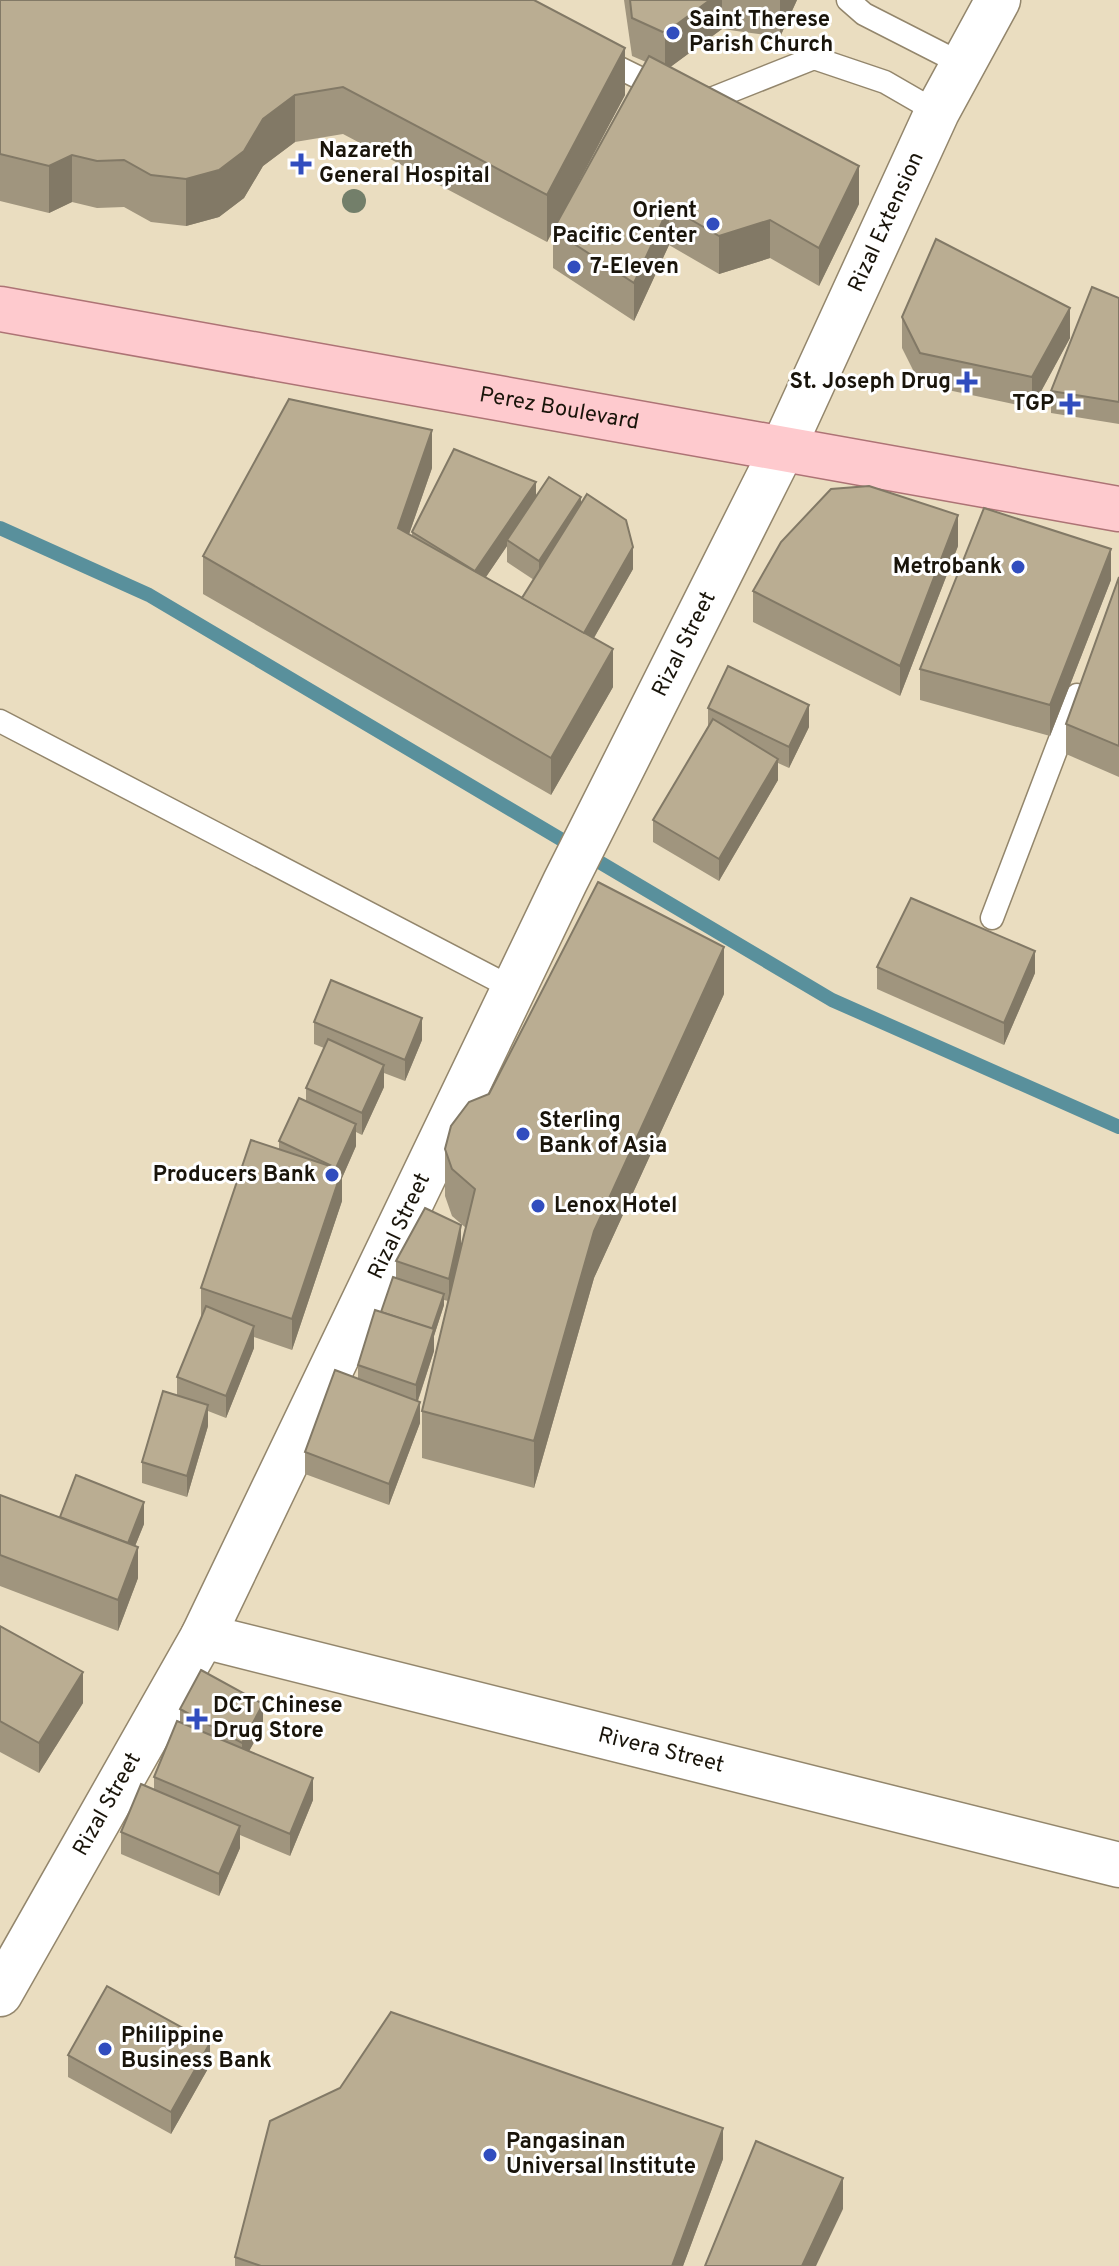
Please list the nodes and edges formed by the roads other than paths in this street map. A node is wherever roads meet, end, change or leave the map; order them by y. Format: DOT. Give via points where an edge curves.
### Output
graph roads {
  1 [pos="848,0"];
  2 [pos="998,0"];
  3 [pos="574,45"];
  4 [pos="964,65"];
  5 [pos="937,112"];
  6 [pos="0,309"];
  7 [pos="782,450"];
  8 [pos="1119,509"];
  9 [pos="1086,673"];
  10 [pos="0,721"];
  11 [pos="992,918"];
  12 [pos="514,989"];
  13 [pos="203,1636"];
  14 [pos="1119,1865"];
  15 [pos="0,1994"];
  1 -- 4 [label="lane" via="864,14"];
  2 -- 4 [label="street, Rizal Extension"];
  3 -- 5 [label="lane" via="671,93 711,99 814,58 885,82"];
  4 -- 5 [label="street, Rizal Extension"];
  5 -- 7 [label="street, Rizal Extension"];
  6 -- 7 [label="main road, Perez Boulevard"];
  7 -- 8 [label="main road, Perez Boulevard"];
  7 -- 12 [label="street, Rizal Street"];
  9 -- 11 [label="lane"];
  10 -- 12 [label="lane"];
  12 -- 13 [label="street, Rizal Street"];
  13 -- 14 [label="street, Rivera Street"];
  13 -- 15 [label="street, Rizal Street"];
}
